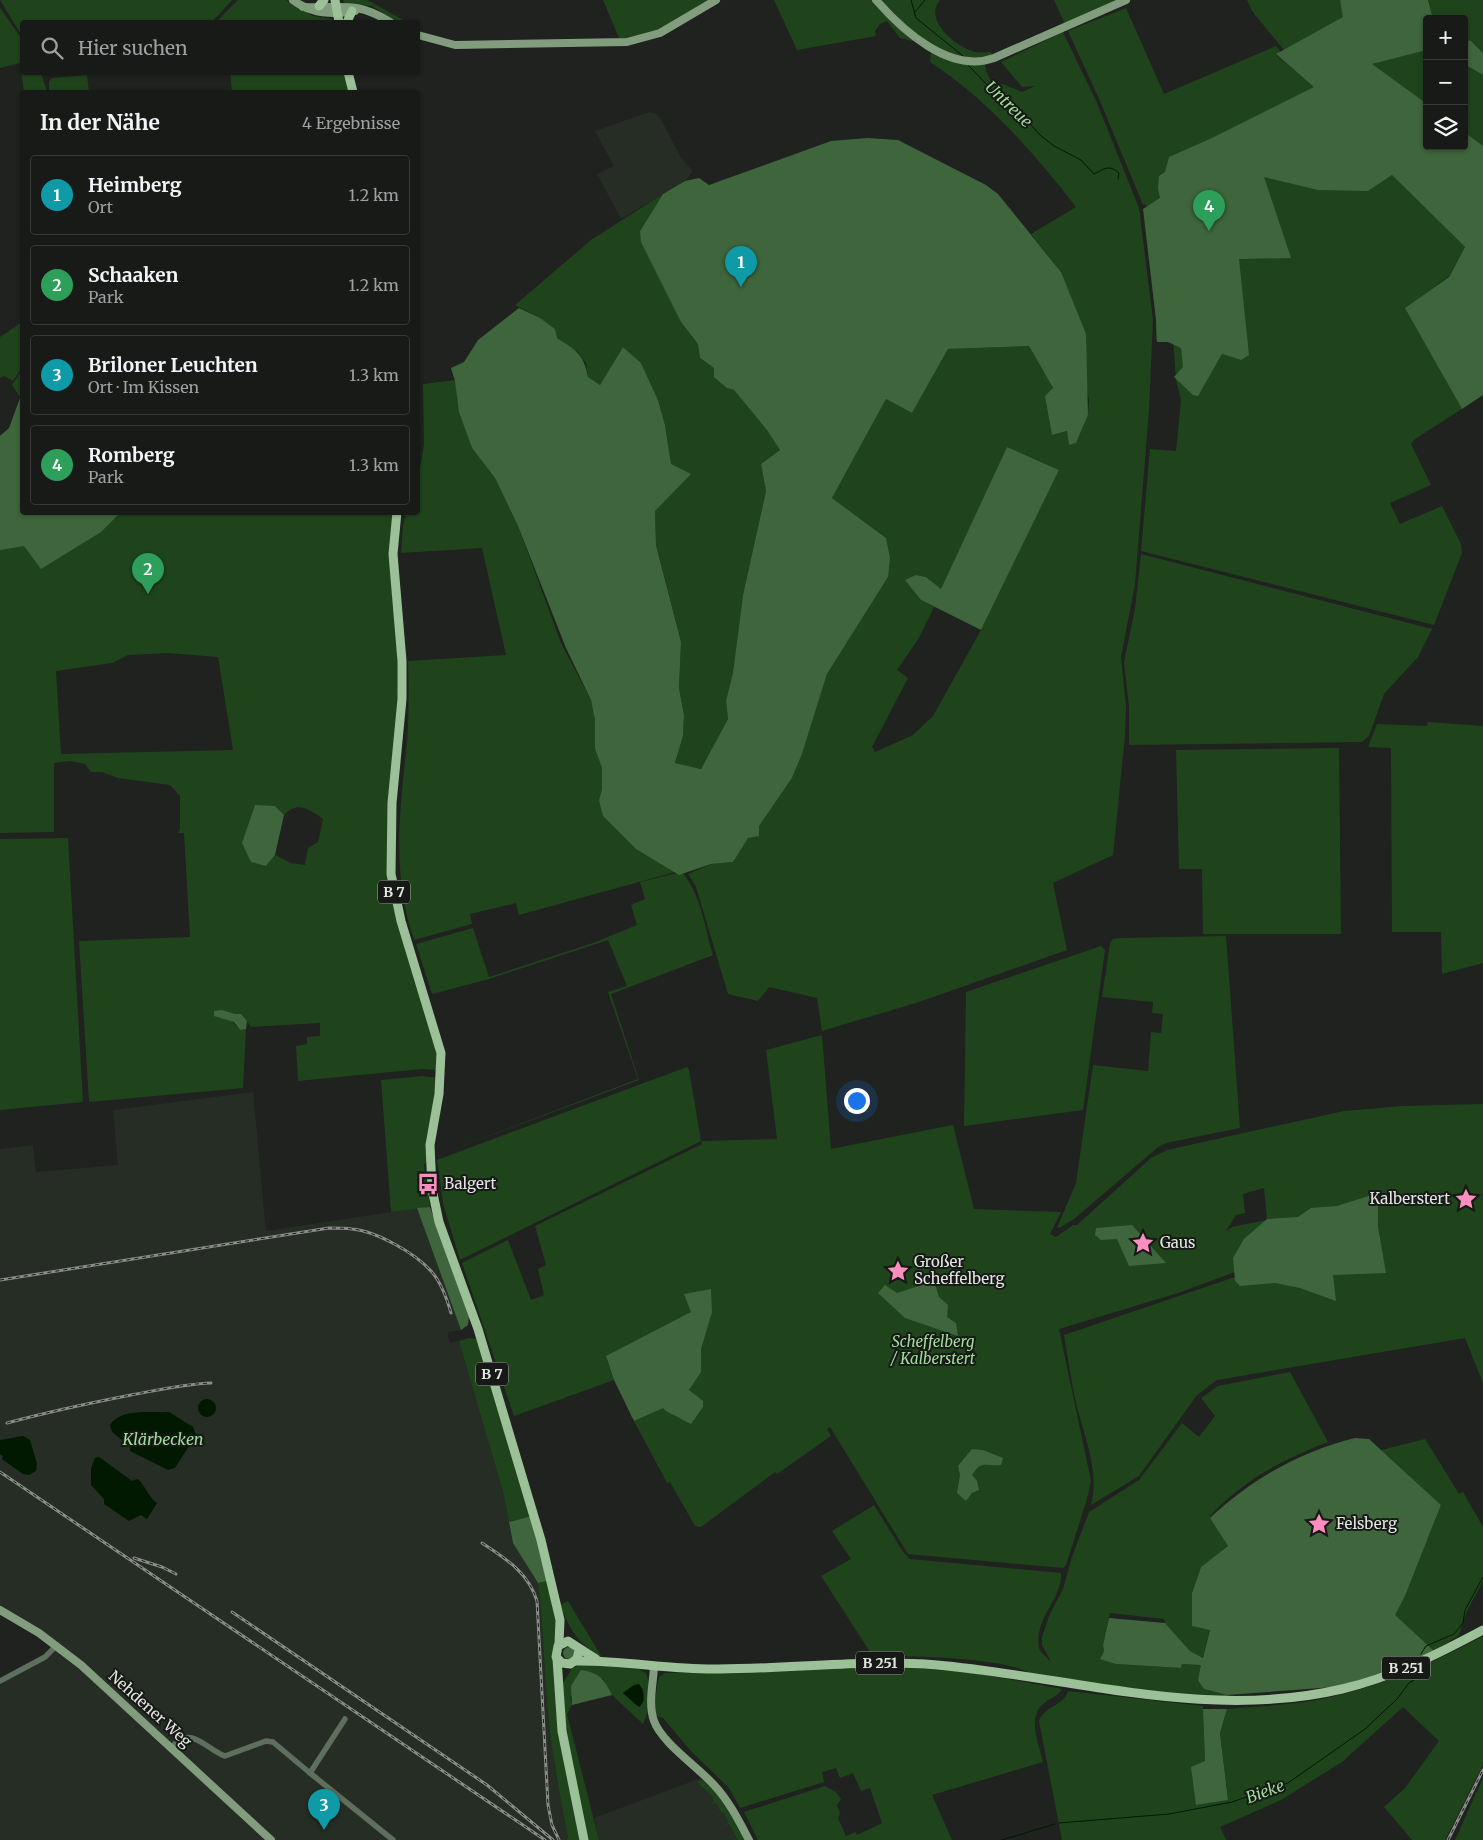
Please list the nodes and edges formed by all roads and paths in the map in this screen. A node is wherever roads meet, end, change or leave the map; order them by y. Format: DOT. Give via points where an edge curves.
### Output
graph roads {
  1 [pos="293,0"];
  2 [pos="716,0"];
  3 [pos="876,0"];
  4 [pos="1126,0"];
  5 [pos="322,3"];
  6 [pos="336,6"];
  7 [pos="303,7"];
  8 [pos="366,8"];
  9 [pos="352,11"];
  10 [pos="339,20"];
  11 [pos="347,20"];
  12 [pos="387,20"];
  13 [pos="420,36"];
  14 [pos="349,75"];
  15 [pos="352,90"];
  16 [pos="397,515"];
  17 [pos="0,1610"];
  18 [pos="560,1620"];
  19 [pos="1483,1630"];
  20 [pos="572,1642"];
  21 [pos="560,1644"];
  22 [pos="57,1645"];
  23 [pos="579,1650"];
  24 [pos="558,1659"];
  25 [pos="599,1660"];
  26 [pos="573,1663"];
  27 [pos="654,1667"];
  28 [pos="560,1680"];
  29 [pos="0,1681"];
  30 [pos="345,1719"];
  31 [pos="172,1747"];
  32 [pos="310,1773"];
  33 [pos="271,1840"];
  34 [pos="393,1840"];
  35 [pos="584,1840"];
  36 [pos="749,1840"];
  1 -- 7 [label="main road"];
  2 -- 13 [label="main road" via="660,33 627,42 455,45"];
  3 -- 4 [label="main road" via="912,36 964,60 994,58"];
  5 -- 6 [label="main road"];
  5 -- 7 [label="main road"];
  6 -- 7 [label="main road" via="312,11"];
  6 -- 8 [label="main road"];
  6 -- 9 [label="main road"];
  6 -- 10 [label="main road"];
  8 -- 9 [label="main road"];
  8 -- 12 [label="main road"];
  9 -- 11 [label="main road"];
  14 -- 15 [label="main road"];
  16 -- 18 [label="main road, B 7" via="393,554 402,699 392,803 392,874 401,921 441,1053 439,1094 430,1145 432,1189 439,1222 478,1329 538,1528"];
  17 -- 22 [label="main road, Nehdener Weg"];
  18 -- 20 [label="main road, B 7"];
  18 -- 21 [label="main road, B 7"];
  19 -- 27 [label="main road, B 251" via="1401,1671 1345,1688 1264,1700 1195,1700 966,1668 908,1664 719,1669"];
  20 -- 21 [label="main road"];
  20 -- 23 [label="main road, B 7"];
  21 -- 24 [label="main road, B 7" via="556,1651"];
  22 -- 29 [label="street" via="45,1657"];
  22 -- 31 [label="main road, Nehdener Weg"];
  23 -- 25 [label="main road, B 251"];
  23 -- 26 [label="main road, B 7"];
  24 -- 26 [label="main road" via="562,1663"];
  24 -- 28 [label="main road, B 7"];
  25 -- 26 [label="main road, B 251"];
  25 -- 27 [label="main road, B 251"];
  26 -- 28 [label="main road, B 7"];
  27 -- 36 [label="main road" via="652,1706 656,1726 724,1797"];
  28 -- 35 [label="main road, B 7" via="563,1743"];
  30 -- 32 [label="street"];
  31 -- 32 [label="street" via="181,1738 186,1738 206,1743 225,1756 266,1741 273,1742"];
  31 -- 33 [label="main road, Nehdener Weg"];
  32 -- 34 [label="street"];
}
